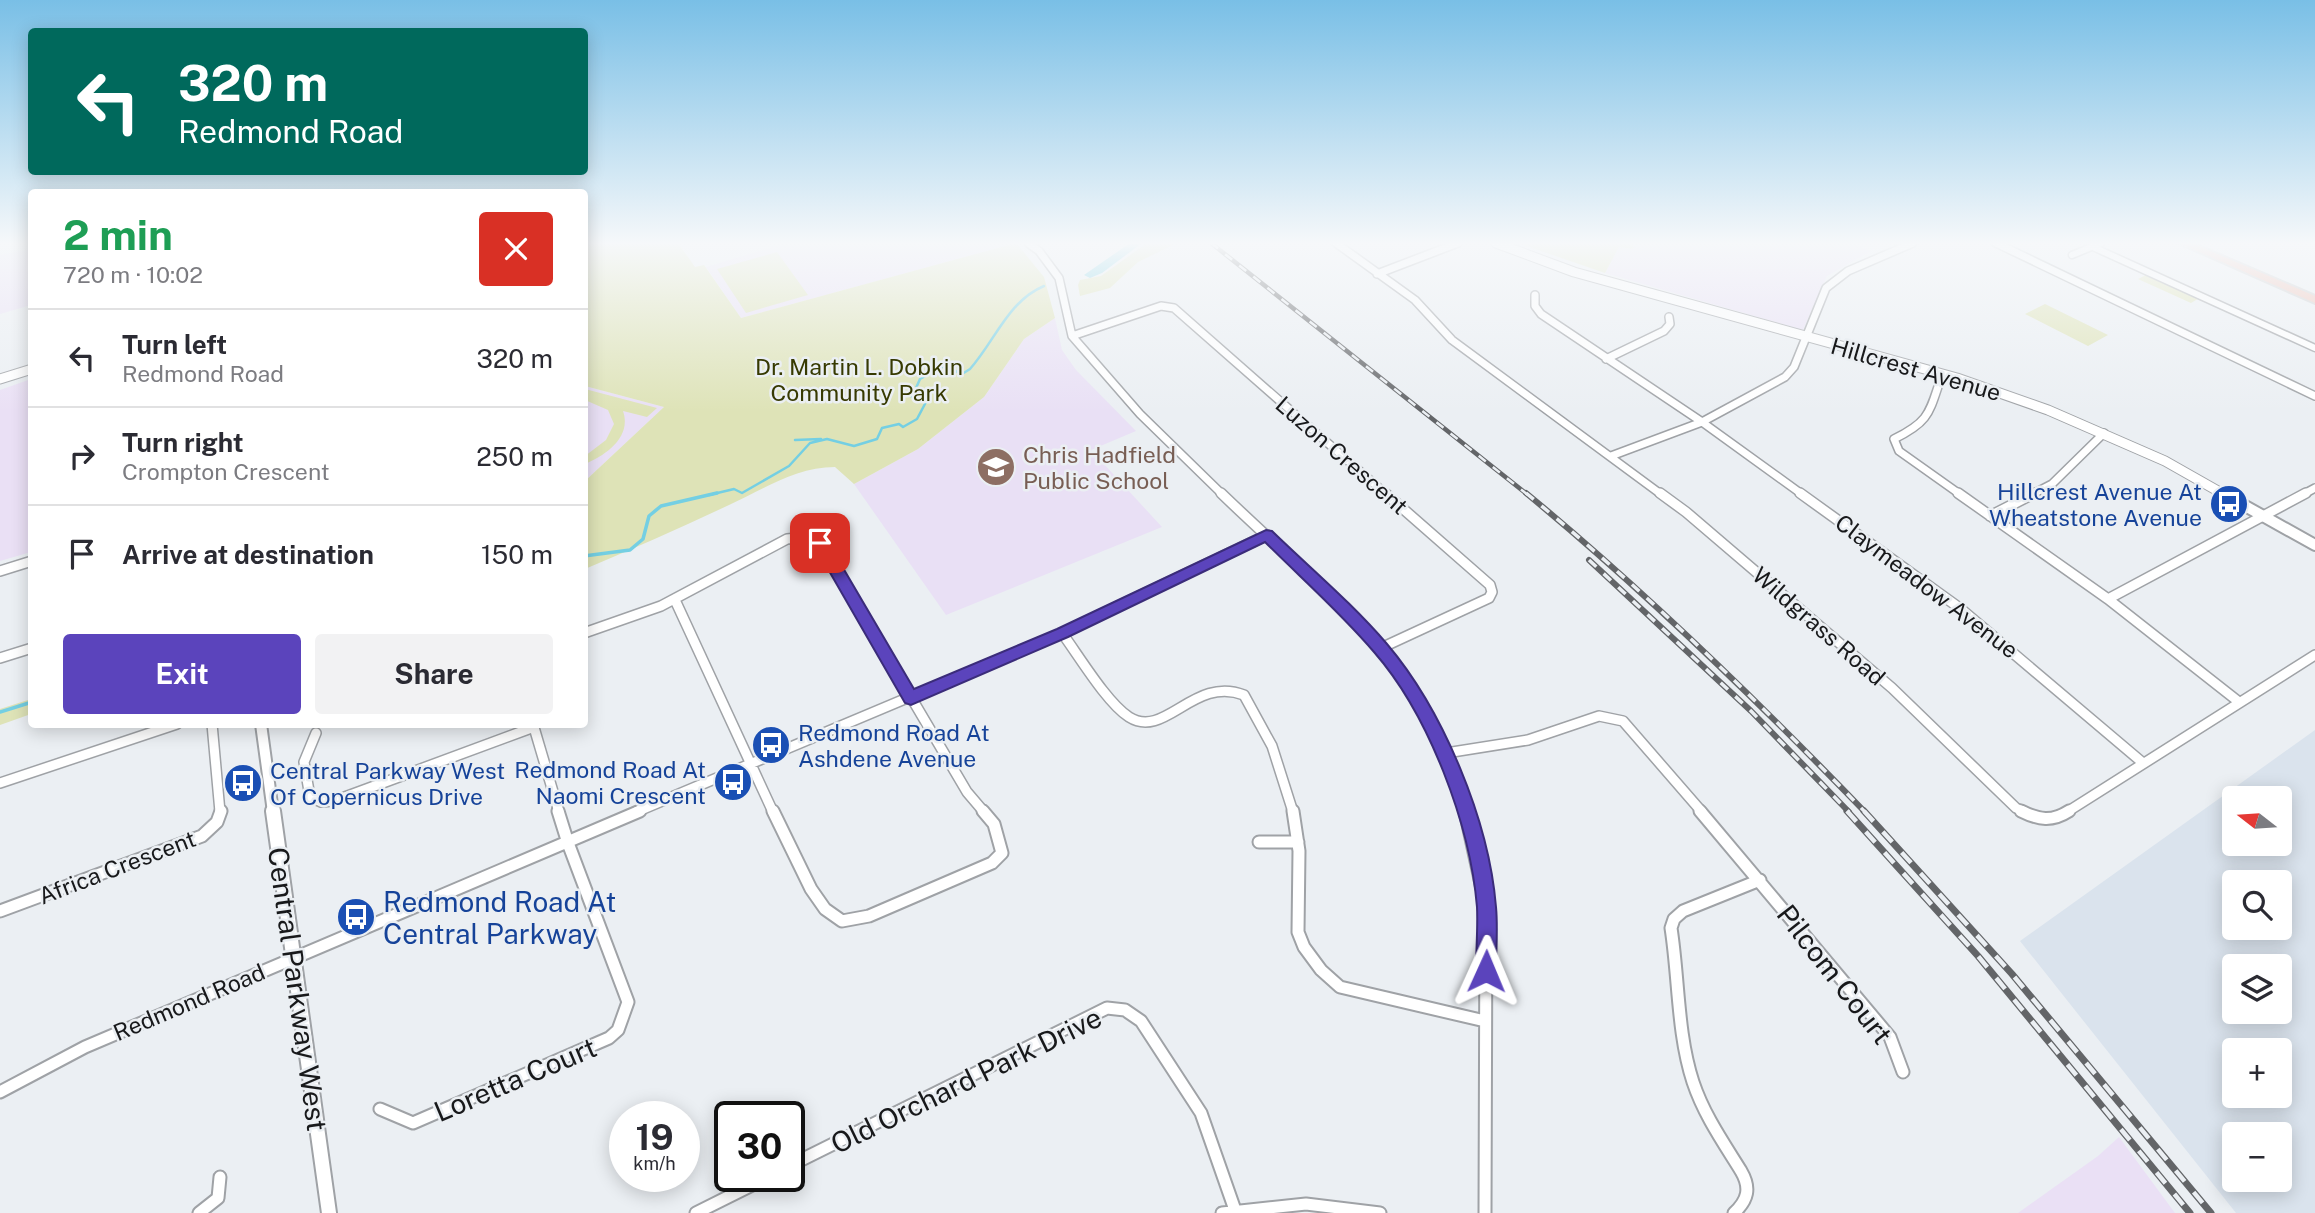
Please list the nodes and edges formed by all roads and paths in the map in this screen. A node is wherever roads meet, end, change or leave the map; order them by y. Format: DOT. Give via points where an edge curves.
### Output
graph roads {
  1 [pos="1064,300"];
  2 [pos="1414,300"];
  3 [pos="1535,300"];
  4 [pos="1673,300"];
  5 [pos="1819,300"];
  6 [pos="2114,300"];
  7 [pos="2209,300"];
  8 [pos="1669,317"];
  9 [pos="1072,336"];
  10 [pos="1806,337"];
  11 [pos="2315,348"];
  12 [pos="1606,359"];
  13 [pos="28,370"];
  14 [pos="1942,374"];
  15 [pos="0,379"];
  16 [pos="2315,396"];
  17 [pos="1702,422"];
  18 [pos="2104,433"];
  19 [pos="1611,456"];
  20 [pos="2315,488"];
  21 [pos="1990,516"];
  22 [pos="2264,516"];
  23 [pos="1266,535"];
  24 [pos="2315,545"];
  25 [pos="28,562"];
  26 [pos="0,571"];
  27 [pos="2108,599"];
  28 [pos="675,600"];
  29 [pos="588,633"];
  30 [pos="1062,633"];
  31 [pos="1381,648"];
  32 [pos="28,649"];
  33 [pos="2315,655"];
  34 [pos="0,658"];
  35 [pos="911,698"];
  36 [pos="2239,702"];
  37 [pos="165,728"];
  38 [pos="212,728"];
  39 [pos="262,728"];
  40 [pos="528,728"];
  41 [pos="534,728"];
  42 [pos="316,733"];
  43 [pos="1446,753"];
  44 [pos="2143,763"];
  45 [pos="750,764"];
  46 [pos="0,783"];
  47 [pos="1259,842"];
  48 [pos="1298,842"];
  49 [pos="568,843"];
  50 [pos="1760,880"];
  51 [pos="0,911"];
  52 [pos="294,956"];
  53 [pos="1485,1021"];
  54 [pos="1903,1072"];
  55 [pos="0,1092"];
  56 [pos="380,1109"];
  57 [pos="805,1158"];
  58 [pos="220,1177"];
  59 [pos="738,1192"];
  60 [pos="1229,1211"];
  61 [pos="199,1213"];
  62 [pos="329,1213"];
  63 [pos="696,1213"];
  64 [pos="1380,1213"];
  65 [pos="1485,1213"];
  66 [pos="1734,1213"];
  1 -- 9 [label="street"];
  2 -- 19 [label="street, Wildgrass Road" via="1452,340"];
  3 -- 12 [label="street, Claymeadow Avenue" via="1541,314"];
  4 -- 10 [label="street, Hillcrest Avenue"];
  5 -- 10 [label="street"];
  6 -- 16 [label="street"];
  7 -- 11 [label="street"];
  8 -- 12 [label="street" via="1664,331"];
  9 -- 23 [label="street" via="1133,407"];
  9 -- 31 [label="street, Luzon Crescent" via="1161,306 1174,308 1490,585 1489,598"];
  10 -- 14 [label="street, Hillcrest Avenue"];
  10 -- 17 [label="street" via="1785,377"];
  12 -- 17 [label="street, Claymeadow Avenue"];
  13 -- 15 [label="street"];
  14 -- 18 [label="street, Hillcrest Avenue"];
  14 -- 21 [label="street" via="1927,417 1894,439 1895,447"];
  17 -- 19 [label="street"];
  17 -- 44 [label="street, Claymeadow Avenue" via="1961,608"];
  18 -- 21 [label="street" via="2052,484"];
  18 -- 22 [label="street, Hillcrest Avenue"];
  19 -- 44 [label="street, Wildgrass Road" via="1686,512 1857,657 2022,812 2042,820 2056,819"];
  20 -- 22 [label="street"];
  21 -- 27 [label="street"];
  22 -- 24 [label="street, Hillcrest Avenue"];
  22 -- 27 [label="street"];
  23 -- 30 [label="street, Redmond Road"];
  23 -- 31 [label="street"];
  25 -- 26 [label="street"];
  27 -- 36 [label="street"];
  28 -- 29 [label="street"];
  28 -- 35 [label="street" via="787,539 808,537 820,543"];
  28 -- 45 [label="street"];
  30 -- 35 [label="street, Redmond Road"];
  30 -- 48 [label="street" via="1117,707 1137,722 1159,719 1213,690 1244,695 1286,785"];
  31 -- 43 [label="street" via="1412,691"];
  32 -- 34 [label="street"];
  33 -- 36 [label="street, Wildgrass Road"];
  35 -- 45 [label="street, Redmond Road"];
  35 -- 45 [label="street" via="967,792 994,824 1002,853 992,863 869,916 840,921 816,898"];
  36 -- 44 [label="street, Wildgrass Road"];
  37 -- 46 [label="street"];
  38 -- 51 [label="street, Africa Crescent" via="221,810 202,836"];
  39 -- 52 [label="street, Central Parkway West"];
  40 -- 42 [label="street" via="321,802 310,797 303,762"];
  41 -- 49 [label="street, Loretta Court"];
  43 -- 50 [label="street, Pilcom Court" via="1528,740 1589,718 1616,718"];
  43 -- 53 [label="street" via="1462,797 1486,907"];
  45 -- 49 [label="street, Redmond Road"];
  47 -- 48 [label="street"];
  48 -- 53 [label="street" via="1298,934 1329,978 1340,988"];
  49 -- 52 [label="street, Redmond Road"];
  49 -- 56 [label="street, Loretta Court" via="628,1002 618,1030 545,1068 413,1122"];
  50 -- 54 [label="street, Pilcom Court" via="1890,1037"];
  50 -- 66 [label="street" via="1683,911 1671,928 1692,1084 1747,1183 1749,1195"];
  52 -- 55 [label="street, Redmond Road" via="85,1047"];
  52 -- 62 [label="street, Central Parkway West"];
  53 -- 65 [label="street"];
  57 -- 60 [label="street, Old Orchard Park Drive" via="1107,1008 1125,1010 1141,1021 1201,1113"];
  58 -- 61 [label="street" via="218,1198"];
  59 -- 63 [label="street"];
  60 -- 64 [label="street" via="1306,1204"];
}
